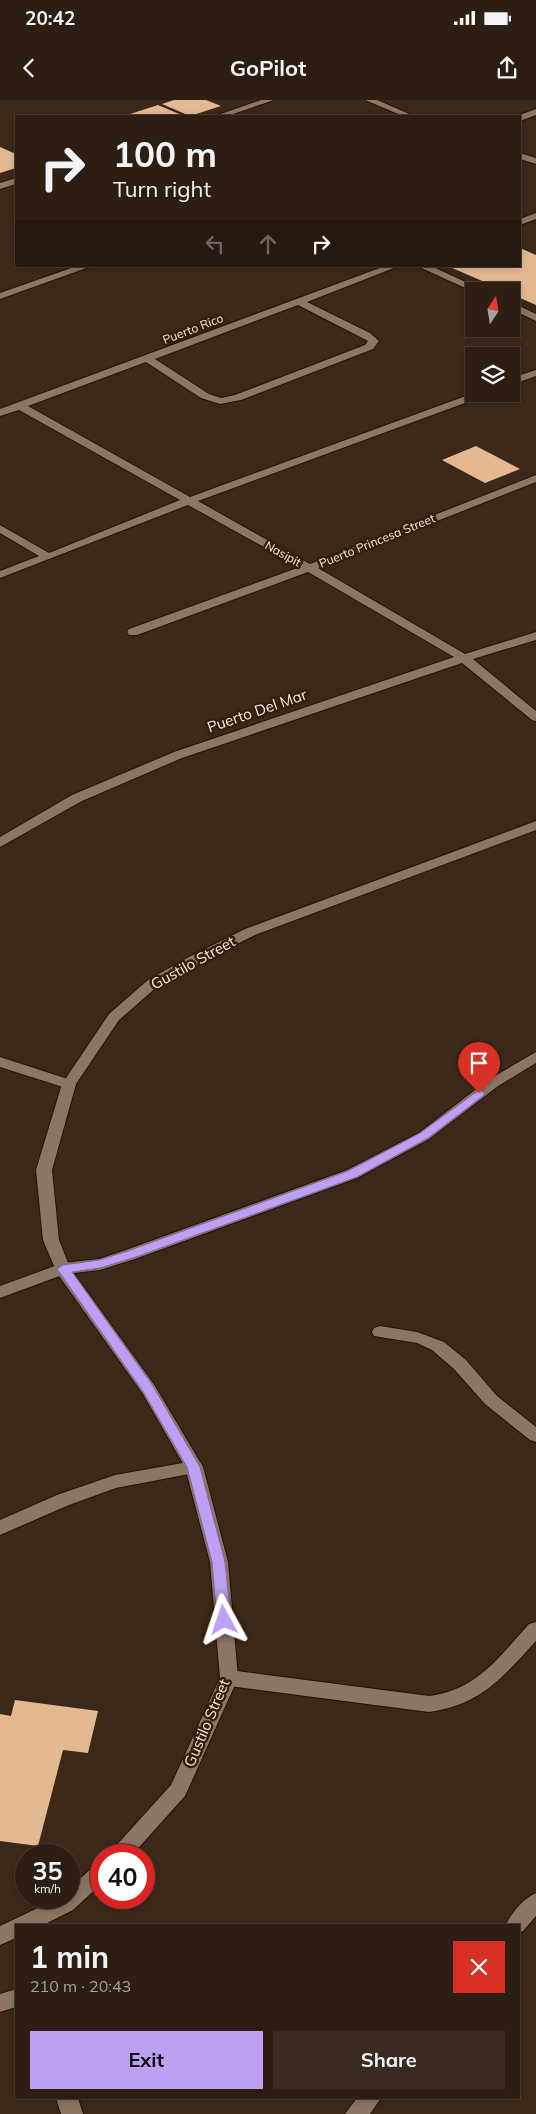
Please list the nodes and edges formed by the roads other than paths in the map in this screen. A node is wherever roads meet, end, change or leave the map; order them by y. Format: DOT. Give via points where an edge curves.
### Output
graph roads {
  1 [pos="270,100"];
  2 [pos="369,100"];
  3 [pos="536,112"];
  4 [pos="221,115"];
  5 [pos="407,115"];
  6 [pos="521,118"];
  7 [pos="521,156"];
  8 [pos="536,161"];
  9 [pos="15,181"];
  10 [pos="0,186"];
  11 [pos="536,216"];
  12 [pos="521,222"];
  13 [pos="84,267"];
  14 [pos="391,267"];
  15 [pos="424,267"];
  16 [pos="465,285"];
  17 [pos="0,296"];
  18 [pos="300,302"];
  19 [pos="520,310"];
  20 [pos="536,318"];
  21 [pos="148,359"];
  22 [pos="536,373"];
  23 [pos="520,379"];
  24 [pos="465,399"];
  25 [pos="20,406"];
  26 [pos="0,414"];
  27 [pos="536,478"];
  28 [pos="188,501"];
  29 [pos="0,528"];
  30 [pos="48,557"];
  31 [pos="309,568"];
  32 [pos="0,574"];
  33 [pos="133,632"];
  34 [pos="536,636"];
  35 [pos="464,658"];
  36 [pos="536,717"];
  37 [pos="536,824"];
  38 [pos="0,843"];
  39 [pos="536,1057"];
  40 [pos="0,1062"];
  41 [pos="69,1084"];
  42 [pos="63,1269"];
  43 [pos="0,1292"];
  44 [pos="380,1332"];
  45 [pos="536,1436"];
  46 [pos="194,1467"];
  47 [pos="0,1528"];
  48 [pos="536,1629"];
  49 [pos="229,1678"];
  50 [pos="130,1844"];
  51 [pos="90,1882"];
  52 [pos="536,1902"];
  53 [pos="25,1924"];
  54 [pos="517,1924"];
  55 [pos="15,1928"];
  56 [pos="0,1936"];
  57 [pos="15,1998"];
  58 [pos="0,2004"];
  59 [pos="68,2099"];
  60 [pos="369,2099"];
  61 [pos="72,2114"];
  62 [pos="356,2114"];
  1 -- 4 [label="street"];
  2 -- 5 [label="street"];
  3 -- 6 [label="street"];
  7 -- 8 [label="street"];
  9 -- 10 [label="street"];
  11 -- 12 [label="street"];
  13 -- 17 [label="street"];
  14 -- 18 [label="street, Puerto Rico"];
  15 -- 16 [label="street"];
  18 -- 21 [label="street, Puerto Rico"];
  18 -- 21 [label="street" via="374,341 369,348 237,398 220,401 204,396"];
  19 -- 20 [label="street"];
  21 -- 25 [label="street, Puerto Rico"];
  22 -- 23 [label="street"];
  24 -- 28 [label="street"];
  25 -- 26 [label="street, Puerto Rico"];
  25 -- 28 [label="street, Nasipit"];
  27 -- 31 [label="street, Puerto Princesa Street"];
  28 -- 30 [label="street"];
  28 -- 31 [label="street, Nasipit"];
  29 -- 30 [label="street"];
  30 -- 32 [label="street"];
  31 -- 33 [label="street, Puerto Princesa Street"];
  31 -- 35 [label="street, Nasipit"];
  34 -- 35 [label="street, Puerto Del Mar"];
  35 -- 36 [label="street, Nasipit"];
  35 -- 38 [label="street, Puerto Del Mar" via="178,755 77,798"];
  37 -- 41 [label="street, Gustilo Street" via="259,929 194,960 153,983 114,1017"];
  39 -- 42 [label="street" via="493,1083 424,1136 352,1174 122,1257"];
  40 -- 41 [label="street"];
  41 -- 42 [label="street, Gustilo Street" via="44,1170 51,1240"];
  42 -- 43 [label="street"];
  42 -- 46 [label="street, Gustilo Street" via="149,1390"];
  44 -- 45 [label="street" via="429,1341 447,1352 504,1412"];
  46 -- 47 [label="street" via="115,1482 62,1500"];
  46 -- 49 [label="street, Gustilo Street" via="219,1562"];
  48 -- 49 [label="street" via="469,1693 429,1704"];
  49 -- 50 [label="street, Gustilo Street" via="178,1790"];
  51 -- 53 [label="street" via="66,1904"];
  52 -- 54 [label="street"];
  55 -- 56 [label="street"];
  57 -- 58 [label="street"];
  59 -- 61 [label="street"];
  60 -- 62 [label="street"];
}
